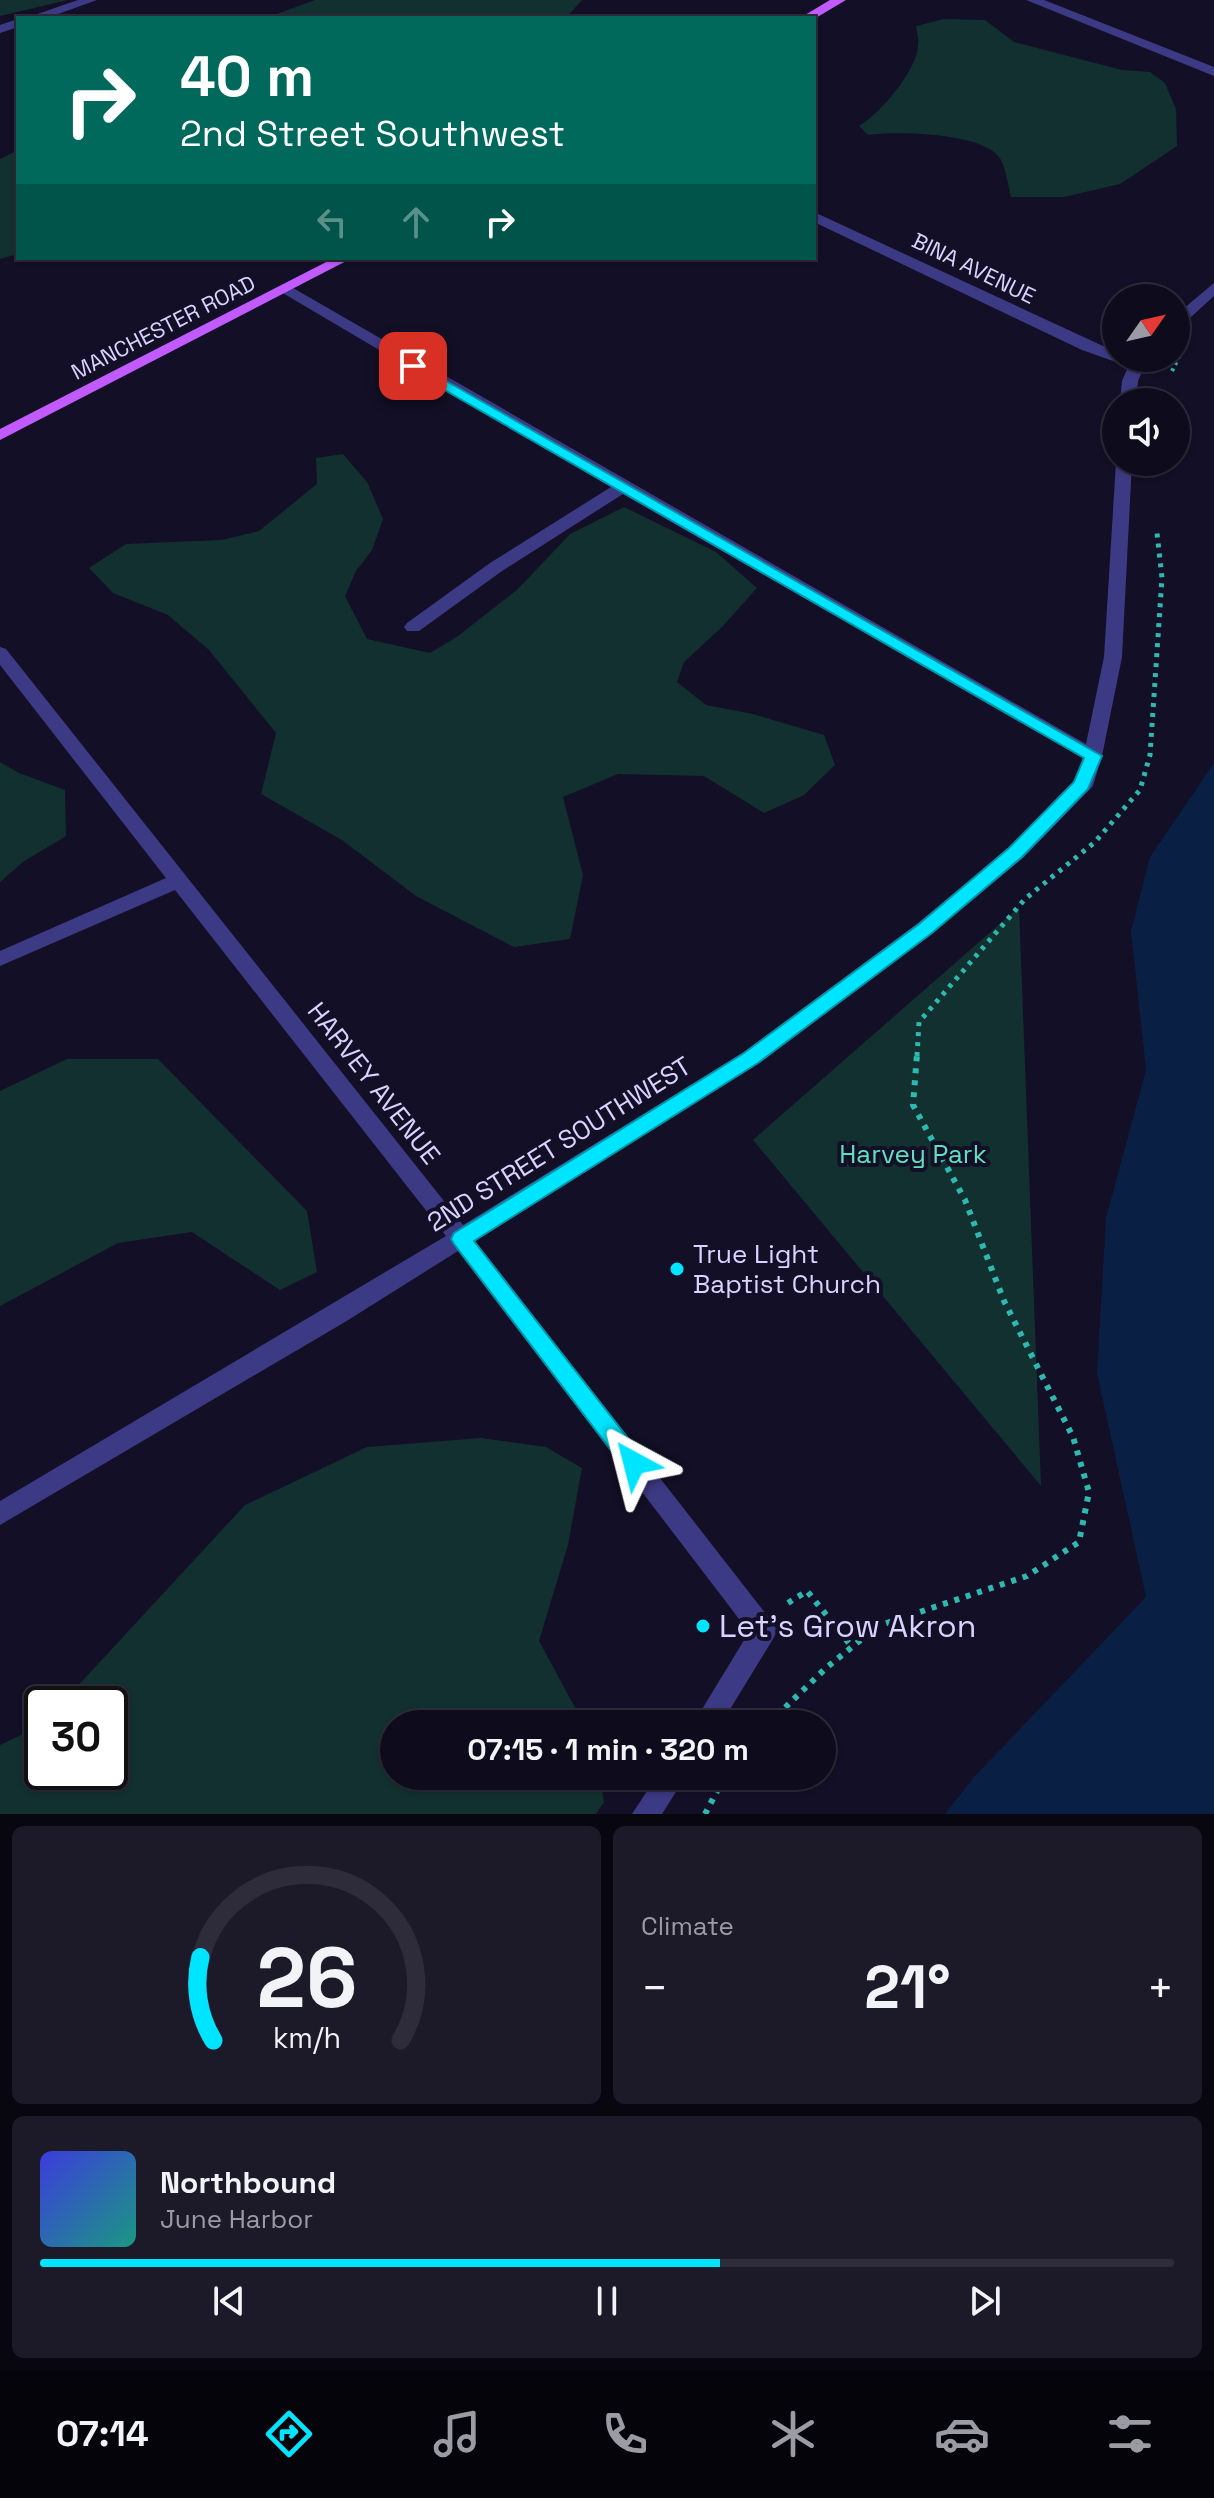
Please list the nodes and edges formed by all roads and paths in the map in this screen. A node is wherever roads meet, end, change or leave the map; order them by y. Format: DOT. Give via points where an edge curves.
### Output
graph roads {
  1 [pos="91,0"];
  2 [pos="840,0"];
  3 [pos="1032,0"];
  4 [pos="39,16"];
  5 [pos="811,16"];
  6 [pos="1214,72"];
  7 [pos="816,217"];
  8 [pos="341,260"];
  9 [pos="1214,288"];
  10 [pos="286,289"];
  11 [pos="1190,310"];
  12 [pos="1102,351"];
  13 [pos="1172,372"];
  14 [pos="1170,375"];
  15 [pos="0,435"];
  16 [pos="1123,476"];
  17 [pos="624,486"];
  18 [pos="413,627"];
  19 [pos="0,653"];
  20 [pos="1093,756"];
  21 [pos="180,880"];
  22 [pos="0,959"];
  23 [pos="965,1200"];
  24 [pos="461,1239"];
  25 [pos="0,1514"];
  26 [pos="757,1623"];
  27 [pos="852,1647"];
  28 [pos="715,1710"];
  29 [pos="783,1710"];
  30 [pos="663,1790"];
  31 [pos="718,1790"];
  32 [pos="646,1814"];
  33 [pos="705,1814"];
  1 -- 4 [label="street"];
  2 -- 5 [label="main road"];
  3 -- 6 [label="street"];
  7 -- 12 [label="street, BINA AVENUE"];
  8 -- 10 [label="main road, MANCHESTER ROAD"];
  9 -- 11 [label="street"];
  10 -- 15 [label="main road, MANCHESTER ROAD"];
  10 -- 17 [label="street"];
  13 -- 14 [label="path"];
  16 -- 20 [label="street, 2ND STREET SOUTHWEST" via="1113,657"];
  17 -- 18 [label="street"];
  17 -- 20 [label="street"];
  19 -- 21 [label="street, HARVEY AVENUE"];
  20 -- 24 [label="street, 2ND STREET SOUTHWEST" via="1082,785 1016,853 925,928 751,1058"];
  21 -- 22 [label="street"];
  21 -- 24 [label="street, HARVEY AVENUE"];
  23 -- 27 [label="path" via="1004,1301 1073,1437 1089,1492 1079,1542 1027,1576 878,1626"];
  24 -- 25 [label="street, 2ND STREET SOUTHWEST"];
  24 -- 26 [label="street, HARVEY AVENUE"];
  26 -- 27 [label="path" via="807,1591"];
  26 -- 28 [label="street" via="764,1631"];
  27 -- 29 [label="path"];
  30 -- 32 [label="street"];
  31 -- 33 [label="path"];
}
